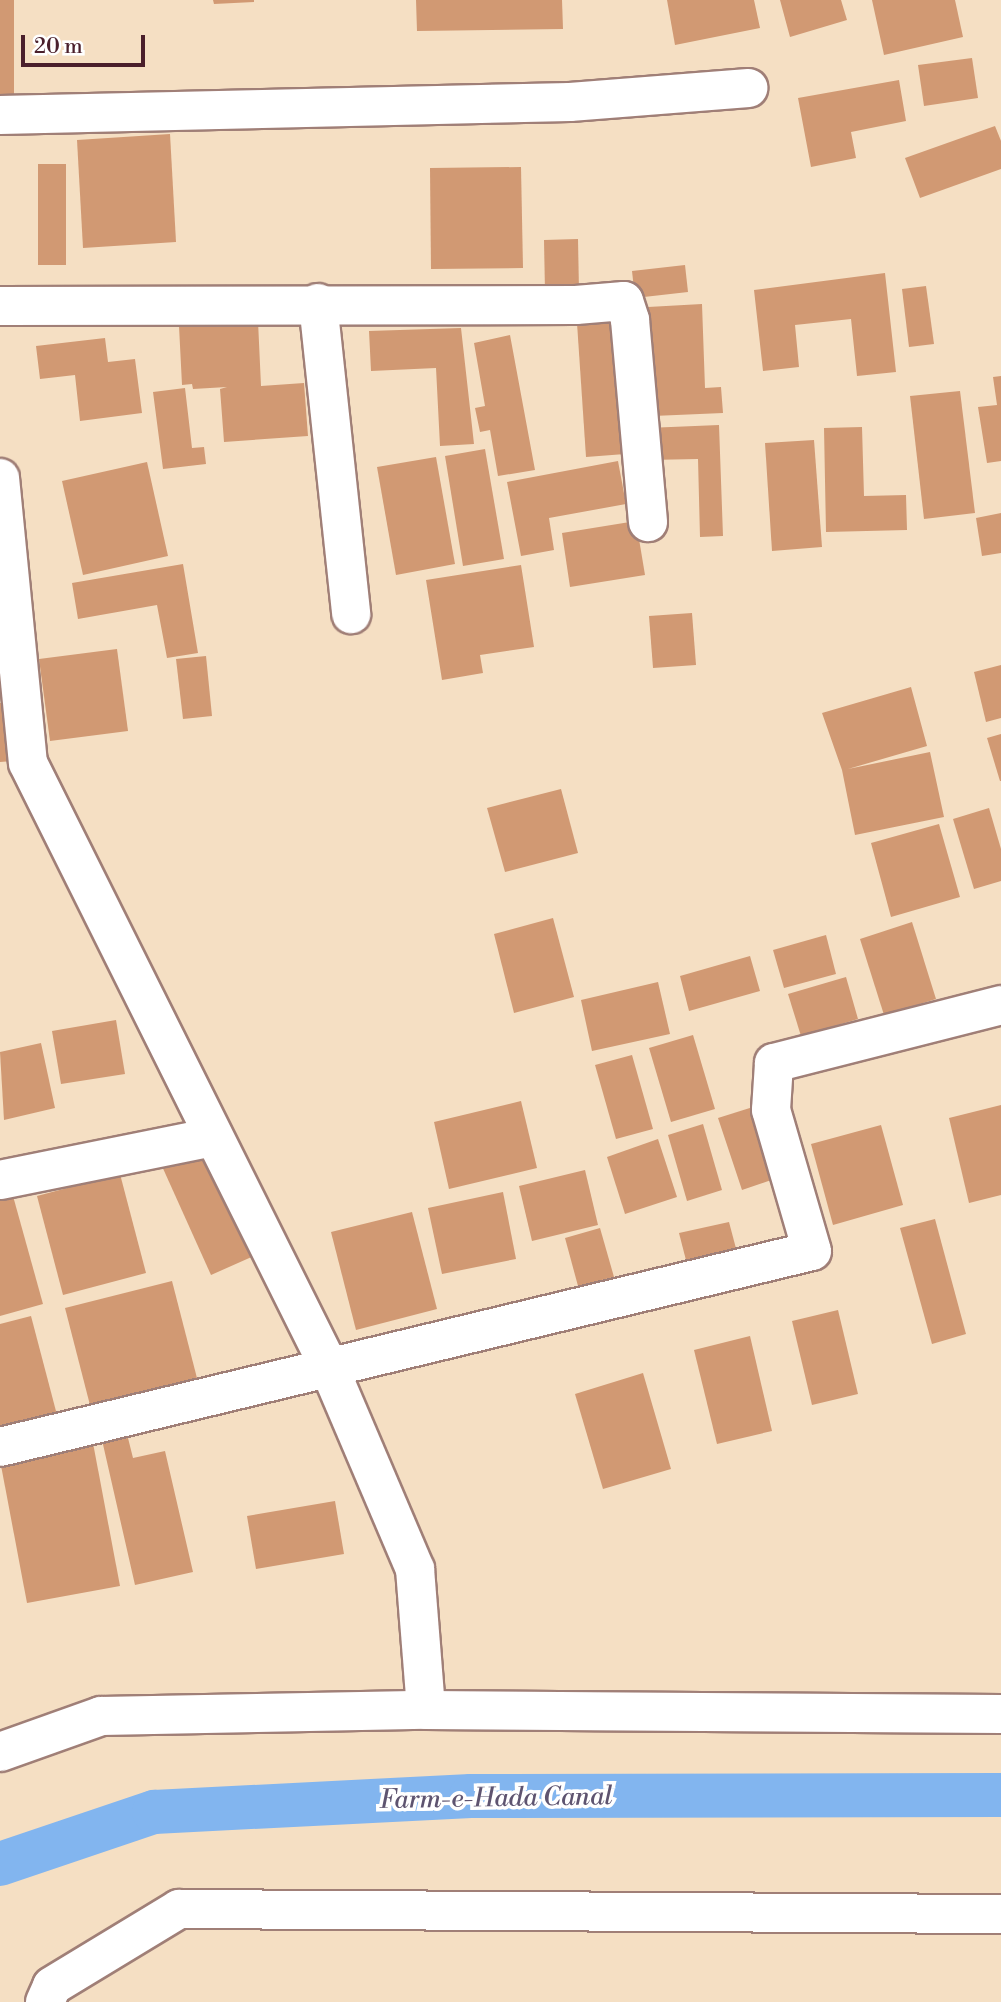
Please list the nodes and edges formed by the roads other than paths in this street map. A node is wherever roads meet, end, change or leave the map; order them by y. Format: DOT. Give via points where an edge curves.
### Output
graph roads {
  1 [pos="748,88"];
  2 [pos="0,115"];
  3 [pos="318,303"];
  4 [pos="0,306"];
  5 [pos="0,478"];
  6 [pos="648,522"];
  7 [pos="351,614"];
  8 [pos="1001,1005"];
  9 [pos="214,1137"];
  10 [pos="0,1180"];
  11 [pos="328,1365"];
  12 [pos="0,1447"];
  13 [pos="426,1710"];
  14 [pos="1001,1714"];
  15 [pos="0,1752"];
  16 [pos="1001,1914"];
  17 [pos="45,2002"];
  1 -- 2 [label="street" via="570,102"];
  3 -- 4 [label="street"];
  3 -- 6 [label="street" via="576,305 624,301 630,320"];
  3 -- 7 [label="street"];
  5 -- 9 [label="street" via="28,763"];
  8 -- 11 [label="street" via="774,1063 771,1110 812,1251"];
  9 -- 10 [label="street"];
  9 -- 11 [label="street"];
  11 -- 12 [label="street"];
  11 -- 13 [label="street" via="415,1569"];
  13 -- 14 [label="street"];
  13 -- 15 [label="street" via="101,1716"];
  16 -- 17 [label="street" via="179,1909 52,1986"];
}
